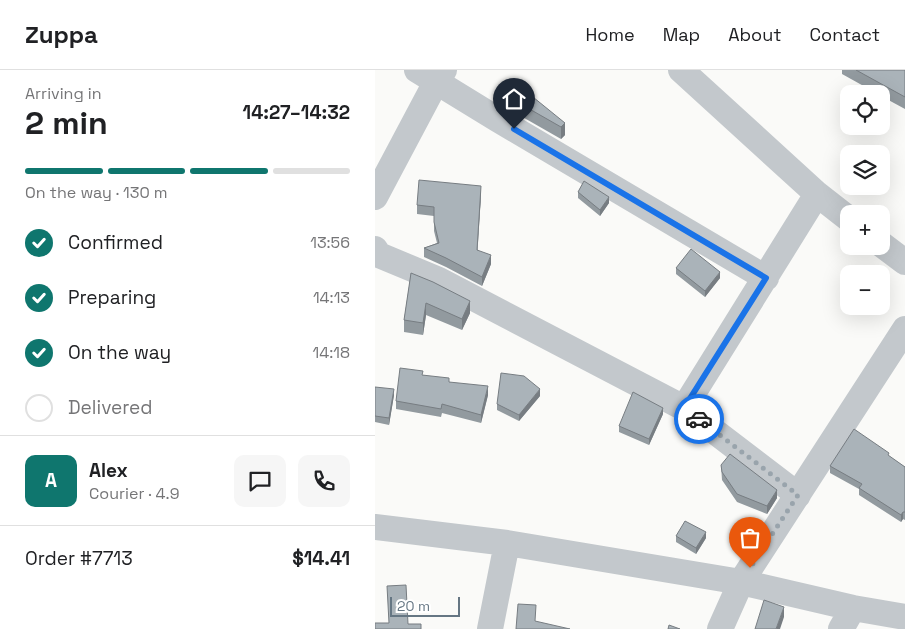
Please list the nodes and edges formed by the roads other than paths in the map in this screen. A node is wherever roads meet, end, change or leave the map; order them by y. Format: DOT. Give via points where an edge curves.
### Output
graph roads {
  1 [pos="681,70"];
  2 [pos="432,74"];
  3 [pos="817,194"];
  4 [pos="375,197"];
  5 [pos="840,212"];
  6 [pos="375,249"];
  7 [pos="890,251"];
  8 [pos="905,262"];
  9 [pos="766,278"];
  10 [pos="905,329"];
  11 [pos="684,408"];
  12 [pos="798,495"];
  13 [pos="375,527"];
  14 [pos="507,543"];
  15 [pos="741,582"];
  16 [pos="905,617"];
  17 [pos="847,619"];
  18 [pos="490,629"];
  19 [pos="720,629"];
  1 -- 3 [label="street"];
  2 -- 4 [label="street"];
  2 -- 9 [label="street" via="497,120"];
  3 -- 5 [label="street"];
  3 -- 9 [label="street"];
  6 -- 11 [label="street" via="379,255 439,280"];
  7 -- 8 [label="street"];
  9 -- 11 [label="street"];
  10 -- 12 [label="street"];
  11 -- 12 [label="street"];
  12 -- 15 [label="street"];
  13 -- 14 [label="street"];
  14 -- 15 [label="street"];
  14 -- 18 [label="street"];
  15 -- 17 [label="street"];
  15 -- 19 [label="street"];
  16 -- 17 [label="street"];
}
